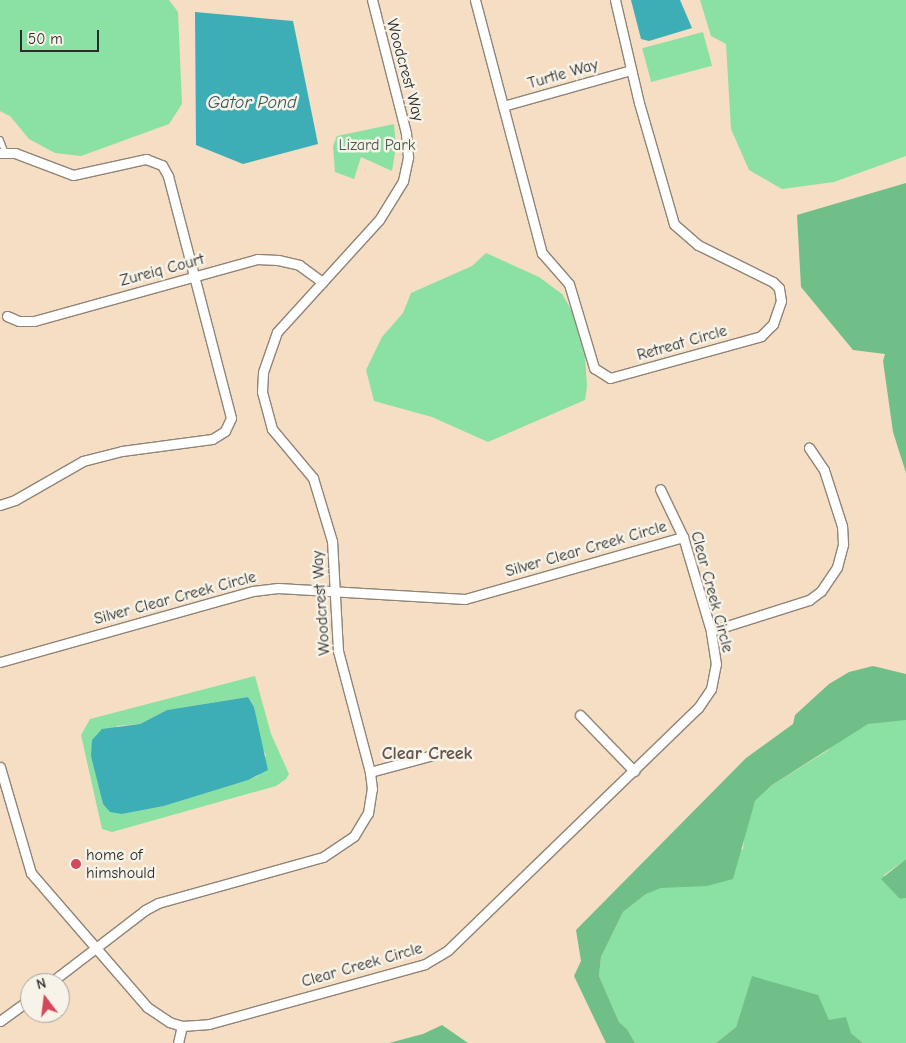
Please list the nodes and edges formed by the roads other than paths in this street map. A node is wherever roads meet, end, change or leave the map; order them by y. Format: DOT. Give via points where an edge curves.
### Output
graph roads {
  1 [pos="372,0"];
  2 [pos="475,0"];
  3 [pos="615,0"];
  4 [pos="631,70"];
  5 [pos="503,106"];
  6 [pos="0,138"];
  7 [pos="2,152"];
  8 [pos="195,276"];
  9 [pos="322,282"];
  10 [pos="7,316"];
  11 [pos="809,448"];
  12 [pos="660,489"];
  13 [pos="0,505"];
  14 [pos="683,537"];
  15 [pos="335,592"];
  16 [pos="711,631"];
  17 [pos="0,662"];
  18 [pos="580,714"];
  19 [pos="433,755"];
  20 [pos="0,767"];
  21 [pos="634,771"];
  22 [pos="370,772"];
  23 [pos="95,948"];
  24 [pos="63,973"];
  25 [pos="20,1006"];
  26 [pos="0,1021"];
  27 [pos="182,1026"];
  28 [pos="178,1043"];
  1 -- 9 [label="street, Woodcrest Way" via="406,133 408,157 402,182 389,205"];
  2 -- 5 [label="street, Retreat Circle"];
  3 -- 4 [label="street, Retreat Circle"];
  4 -- 5 [label="street, Turtle Way"];
  4 -- 5 [label="street, Retreat Circle" via="674,224 690,240 774,282 779,288 779,311 773,324 761,336 614,377 596,372 569,284 542,253"];
  6 -- 7 [label="lane"];
  7 -- 8 [label="street" via="73,175 146,158 159,162 168,176"];
  8 -- 9 [label="street, Zureiq Court" via="268,259 299,266"];
  8 -- 10 [label="street, Zureiq Court" via="34,321 19,321"];
  8 -- 13 [label="street" via="230,408 230,422 225,431 208,440 122,451 83,460 15,500"];
  9 -- 15 [label="street, Woodcrest Way" via="277,332 263,372 262,392 272,429 306,466 316,485 332,541"];
  11 -- 16 [label="street" via="824,470 842,526 843,544 838,568 821,591 809,600"];
  12 -- 14 [label="street, Clear Creek Circle"];
  14 -- 15 [label="street, Silver Clear Creek Circle" via="465,599"];
  14 -- 16 [label="street, Clear Creek Circle"];
  15 -- 17 [label="street, Silver Clear Creek Circle" via="278,588 253,591"];
  15 -- 22 [label="street, Woodcrest Way" via="338,651"];
  16 -- 21 [label="street, Clear Creek Circle" via="716,664 705,699"];
  18 -- 21 [label="street"];
  19 -- 22 [label="street"];
  20 -- 23 [label="street, Clear Creek Circle" via="31,873"];
  21 -- 27 [label="street, Clear Creek Circle" via="437,958 209,1024"];
  22 -- 23 [label="street, Woodcrest Way" via="372,790 368,813 354,836 335,852 158,903"];
  23 -- 24 [label="street, Woodcrest Way"];
  23 -- 27 [label="street, Clear Creek Circle" via="146,1008"];
  25 -- 26 [label="street"];
  27 -- 28 [label="street"];
}
